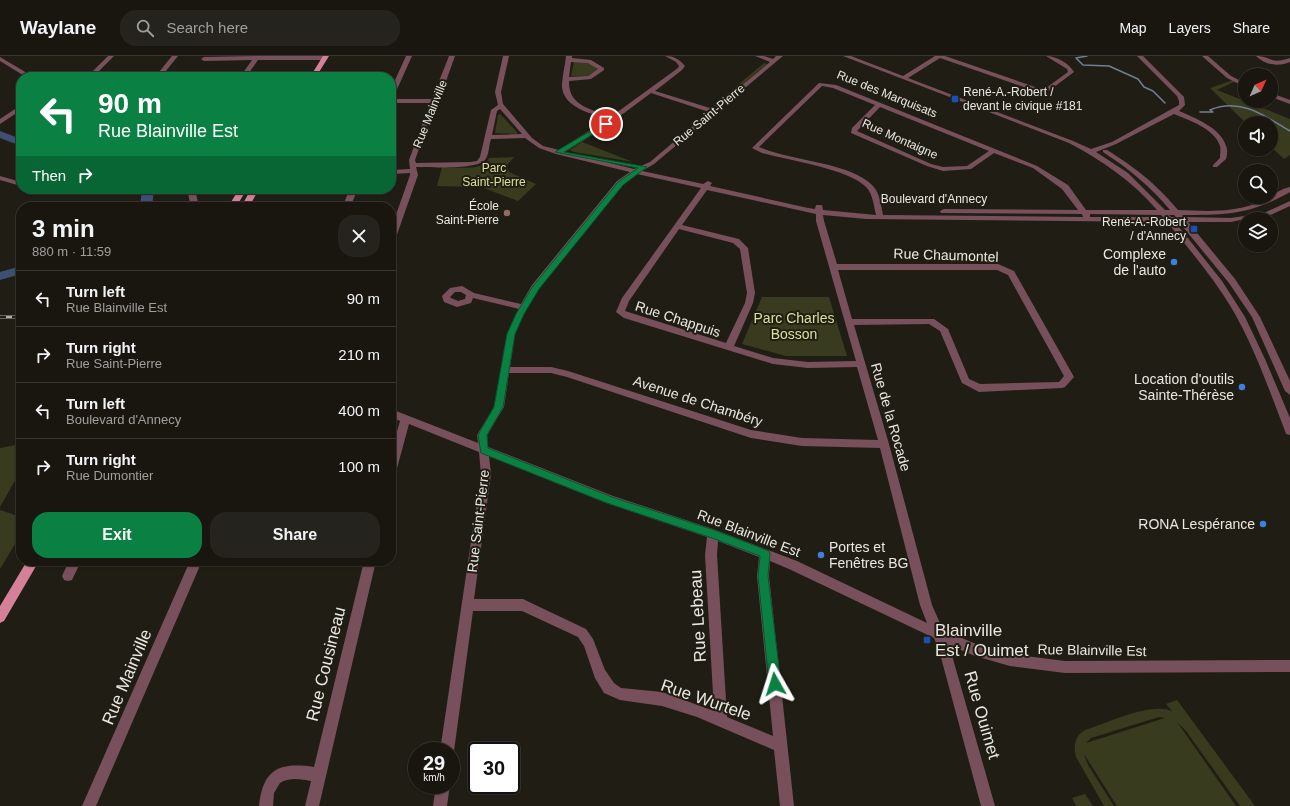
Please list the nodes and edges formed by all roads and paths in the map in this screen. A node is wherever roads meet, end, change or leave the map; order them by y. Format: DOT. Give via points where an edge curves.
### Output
graph roads {
  1 [pos="111,56"];
  2 [pos="176,56"];
  3 [pos="410,56"];
  4 [pos="452,56"];
  5 [pos="506,56"];
  6 [pos="668,56"];
  7 [pos="758,56"];
  8 [pos="780,56"];
  9 [pos="846,56"];
  10 [pos="860,56"];
  11 [pos="939,56"];
  12 [pos="1048,56"];
  13 [pos="1140,56"];
  14 [pos="1205,56"];
  15 [pos="1259,56"];
  16 [pos="257,57"];
  17 [pos="325,57"];
  18 [pos="0,58"];
  19 [pos="569,58"];
  20 [pos="204,59"];
  21 [pos="770,59"];
  22 [pos="1290,60"];
  23 [pos="22,72"];
  24 [pos="95,72"];
  25 [pos="162,72"];
  26 [pos="246,72"];
  27 [pos="316,72"];
  28 [pos="906,76"];
  29 [pos="567,79"];
  30 [pos="1238,82"];
  31 [pos="396,85"];
  32 [pos="650,92"];
  33 [pos="1278,98"];
  34 [pos="396,101"];
  35 [pos="434,101"];
  36 [pos="1290,102"];
  37 [pos="879,104"];
  38 [pos="501,106"];
  39 [pos="710,110"];
  40 [pos="1158,110"];
  41 [pos="16,111"];
  42 [pos="1172,113"];
  43 [pos="613,119"];
  44 [pos="0,122"];
  45 [pos="527,136"];
  46 [pos="487,137"];
  47 [pos="994,150"];
  48 [pos="1098,151"];
  49 [pos="558,152"];
  50 [pos="1216,166"];
  51 [pos="413,168"];
  52 [pos="640,168"];
  53 [pos="396,171"];
  54 [pos="0,178"];
  55 [pos="16,183"];
  56 [pos="707,184"];
  57 [pos="1290,189"];
  58 [pos="294,196"];
  59 [pos="291,202"];
  60 [pos="1290,203"];
  61 [pos="819,209"];
  62 [pos="1084,212"];
  63 [pos="1163,212"];
  64 [pos="1176,212"];
  65 [pos="879,214"];
  66 [pos="1090,219"];
  67 [pos="1169,220"];
  68 [pos="1182,220"];
  69 [pos="396,226"];
  70 [pos="677,226"];
  71 [pos="834,267"];
  72 [pos="472,295"];
  73 [pos="524,307"];
  74 [pos="849,322"];
  75 [pos="728,348"];
  76 [pos="861,364"];
  77 [pos="506,370"];
  78 [pos="1290,391"];
  79 [pos="396,415"];
  80 [pos="406,419"];
  81 [pos="1290,431"];
  82 [pos="884,444"];
  83 [pos="484,450"];
  84 [pos="396,452"];
  85 [pos="714,534"];
  86 [pos="765,554"];
  87 [pos="30,566"];
  88 [pos="73,566"];
  89 [pos="194,566"];
  90 [pos="369,566"];
  91 [pos="68,576"];
  92 [pos="468,605"];
  93 [pos="0,617"];
  94 [pos="939,635"];
  95 [pos="1290,666"];
  96 [pos="721,721"];
  97 [pos="448,742"];
  98 [pos="781,746"];
  99 [pos="318,775"];
  100 [pos="442,794"];
  101 [pos="89,806"];
  102 [pos="266,806"];
  103 [pos="312,806"];
  104 [pos="440,806"];
  105 [pos="787,806"];
  106 [pos="988,806"];
  1 -- 24 [label="street"];
  2 -- 25 [label="street"];
  3 -- 31 [label="street"];
  4 -- 35 [label="street, Rue Mainville"];
  5 -- 38 [label="street" via="498,94"];
  6 -- 32 [label="street" via="680,62 681,68"];
  7 -- 21 [label="street"];
  8 -- 21 [label="street, Rue Saint-Pierre"];
  9 -- 28 [label="street"];
  10 -- 28 [label="street"];
  11 -- 12 [label="street" via="1041,91 1048,89 1071,72 1068,67"];
  11 -- 28 [label="street"];
  13 -- 42 [label="street" via="1181,97 1182,106"];
  14 -- 30 [label="street" via="1228,77"];
  15 -- 22 [label="street" via="1278,64"];
  16 -- 17 [label="street"];
  16 -- 20 [label="street"];
  16 -- 26 [label="street"];
  17 -- 27 [label="main road"];
  18 -- 23 [label="street"];
  19 -- 29 [label="street"];
  19 -- 29 [label="street" via="588,60 602,69 590,78"];
  21 -- 39 [label="street, Rue Saint-Pierre"];
  28 -- 48 [label="street" via="1068,134"];
  29 -- 43 [label="street" via="567,94 577,104"];
  32 -- 39 [label="street"];
  32 -- 43 [label="street"];
  33 -- 36 [label="street"];
  34 -- 35 [label="street"];
  35 -- 51 [label="street, Rue Mainville"];
  37 -- 47 [label="street, Rue des Marquisats"];
  37 -- 47 [label="street, Rue Montaigne" via="853,132 929,166 966,169"];
  37 -- 65 [label="street, Rue des Marquisats" via="832,85 821,84 755,147 761,152 829,167 866,184 872,189"];
  38 -- 45 [label="street, Boulevard d'Annecy"];
  38 -- 46 [label="street" via="494,110"];
  39 -- 52 [label="street, Rue Saint-Pierre" via="652,163"];
  40 -- 42 [label="street"];
  41 -- 44 [label="street"];
  42 -- 48 [label="street"];
  42 -- 50 [label="street" via="1203,125 1222,142 1223,158"];
  43 -- 49 [label="street"];
  45 -- 46 [label="street"];
  45 -- 49 [label="street, Boulevard d'Annecy" via="541,147"];
  46 -- 51 [label="street" via="482,160 478,163"];
  47 -- 62 [label="street, Rue des Marquisats" via="1034,167 1055,180 1069,191"];
  48 -- 63 [label="street" via="1136,182"];
  48 -- 64 [label="street" via="1145,179"];
  49 -- 52 [label="street, Boulevard d'Annecy"];
  51 -- 53 [label="street"];
  51 -- 69 [label="street, Rue Mainville" via="414,175"];
  52 -- 56 [label="street, Boulevard d'Annecy"];
  52 -- 73 [label="street, Rue Saint-Pierre" via="620,184 538,284"];
  54 -- 55 [label="street"];
  56 -- 61 [label="street, Boulevard d'Annecy"];
  56 -- 70 [label="street, Rue Chappuis"];
  57 -- 64 [label="street, Boulevard d'Annecy" via="1264,204 1247,210 1224,213"];
  58 -- 59 [label="street"];
  60 -- 68 [label="street, Boulevard d'Annecy" via="1274,212 1252,218"];
  61 -- 65 [label="street, Boulevard d'Annecy" via="849,216"];
  61 -- 71 [label="street, Rue de la Rocade"];
  62 -- 63 [label="street, Boulevard d'Annecy"];
  62 -- 65 [label="street, Boulevard d'Annecy"];
  62 -- 66 [label="street, Rue des Marquisats"];
  63 -- 64 [label="street, Boulevard d'Annecy"];
  63 -- 67 [label="street"];
  64 -- 68 [label="street"];
  65 -- 66 [label="street, Boulevard d'Annecy"];
  66 -- 67 [label="street, Boulevard d'Annecy"];
  67 -- 68 [label="street, Boulevard d'Annecy"];
  67 -- 81 [label="street" via="1214,276 1237,310"];
  68 -- 78 [label="street" via="1247,303"];
  70 -- 75 [label="street" via="736,241 744,248 751,293 749,303"];
  70 -- 75 [label="street, Rue Chappuis" via="625,300 620,312"];
  71 -- 74 [label="street, Rue de la Rocade"];
  71 -- 74 [label="street, Rue Chaumontel" via="998,267 1011,273 1069,377 1062,385 979,388 965,381 944,329 931,321"];
  72 -- 73 [label="street"];
  73 -- 77 [label="street, Rue Saint-Pierre" via="511,334"];
  74 -- 76 [label="street, Rue de la Rocade"];
  75 -- 76 [label="street, Rue Chappuis" via="773,361 808,365"];
  76 -- 82 [label="street, Rue de la Rocade"];
  77 -- 82 [label="street, Avenue de Chambéry" via="552,370 568,374 751,434 802,442"];
  77 -- 83 [label="street, Rue Saint-Pierre" via="499,407 482,435"];
  79 -- 80 [label="street, Rue Blainville Est"];
  80 -- 83 [label="street, Rue Blainville Est"];
  80 -- 84 [label="street"];
  82 -- 94 [label="street, Rue de la Rocade" via="926,605"];
  83 -- 85 [label="street, Rue Blainville Est" via="610,500"];
  83 -- 92 [label="street, Rue Saint-Pierre" via="487,469"];
  85 -- 86 [label="street, Rue Blainville Est"];
  85 -- 96 [label="street, Rue Lebeau" via="711,550"];
  86 -- 94 [label="street, Rue Blainville Est" via="822,578"];
  86 -- 98 [label="street" via="763,576"];
  87 -- 93 [label="main road"];
  88 -- 91 [label="street"];
  89 -- 101 [label="street, Rue Mainville"];
  90 -- 99 [label="street, Rue Cousineau"];
  92 -- 96 [label="street, Rue Wurtele" via="523,605 582,633 609,688 620,694 662,700"];
  92 -- 97 [label="street, Rue Saint-Pierre"];
  94 -- 95 [label="street, Rue Blainville Est" via="998,657 1043,665"];
  94 -- 106 [label="street, Rue Ouimet"];
  96 -- 98 [label="street, Rue Wurtele"];
  98 -- 105 [label="street"];
  99 -- 102 [label="street" via="292,771 277,775 266,792"];
  99 -- 103 [label="street, Rue Cousineau"];
  100 -- 104 [label="street"];
}
